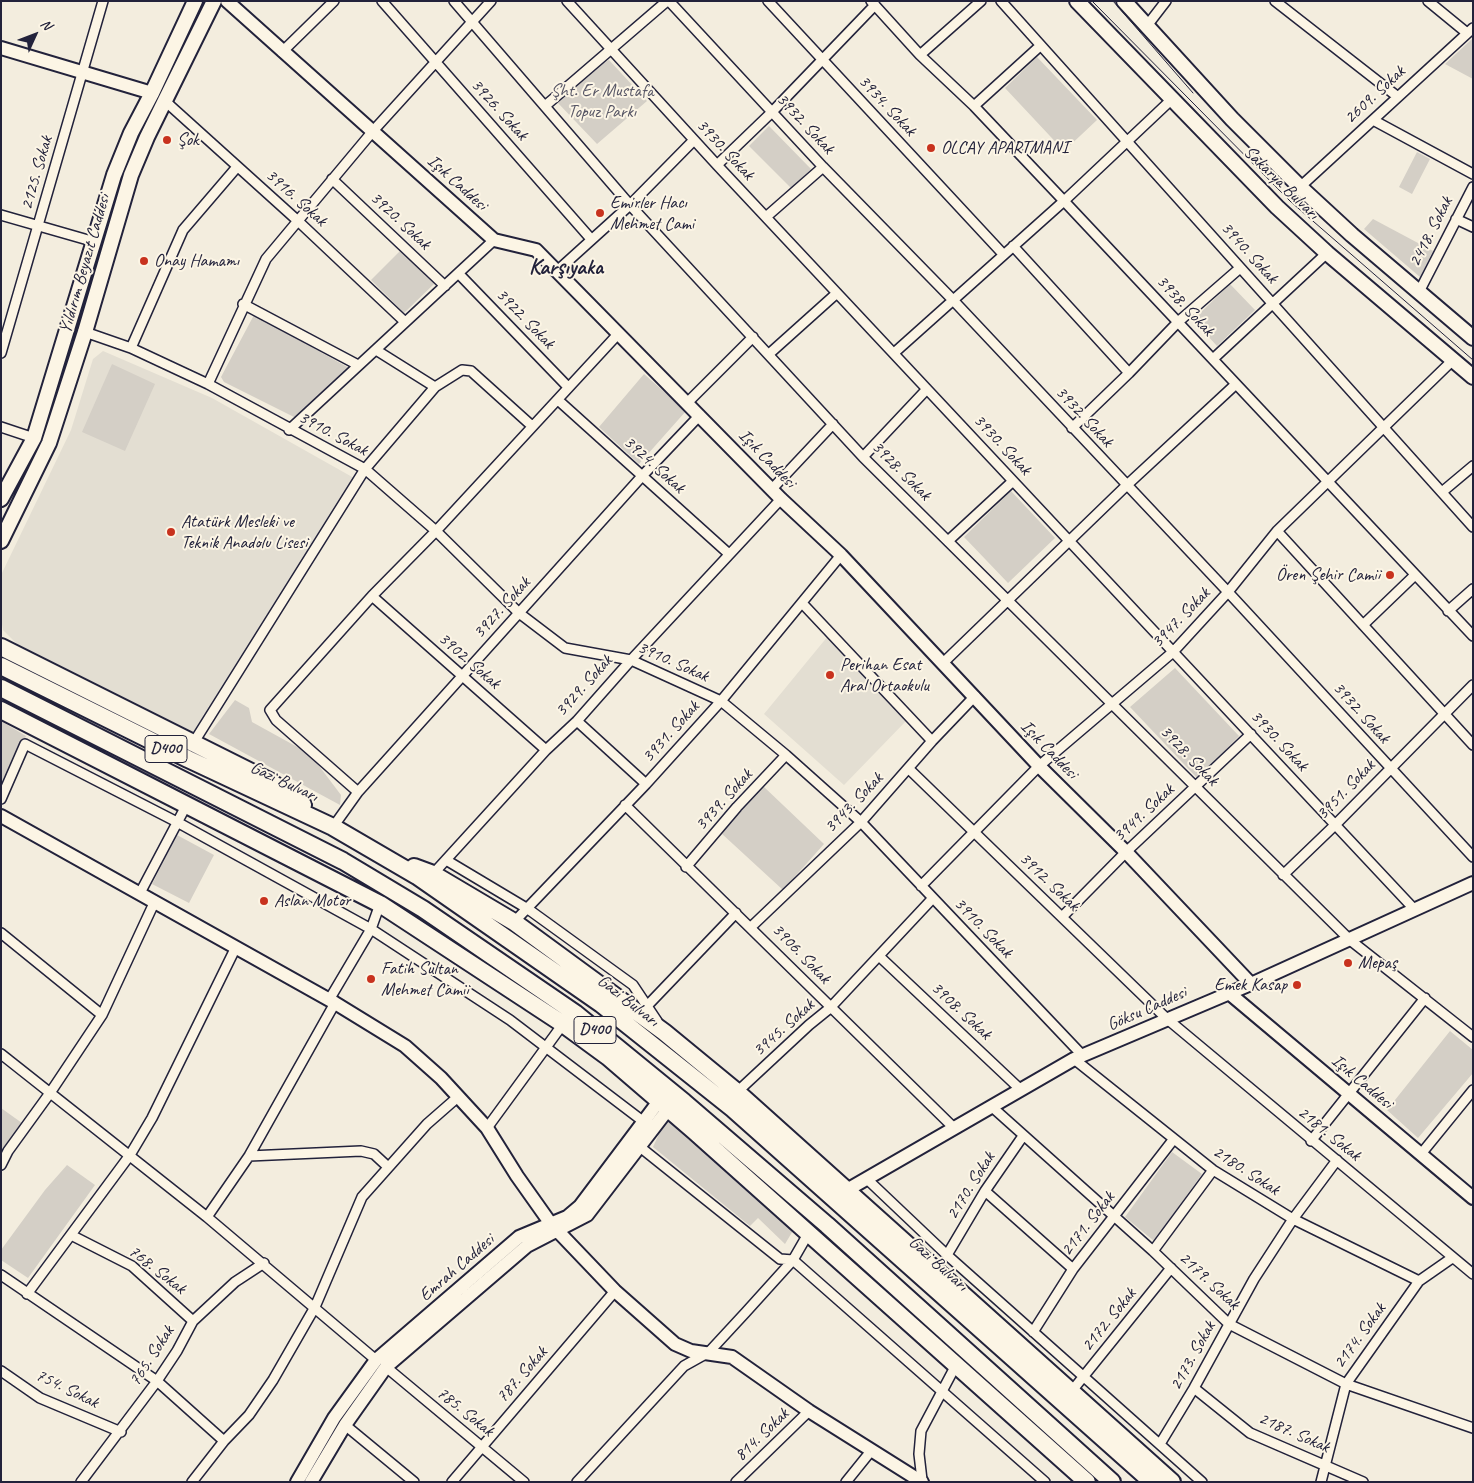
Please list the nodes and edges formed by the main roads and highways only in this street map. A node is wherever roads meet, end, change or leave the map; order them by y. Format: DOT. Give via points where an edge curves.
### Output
graph roads {
  1 [pos="196,1"];
  2 [pos="214,1"];
  3 [pos="1077,1"];
  4 [pos="1124,1"];
  5 [pos="1473,338"];
  6 [pos="1473,377"];
  7 [pos="1,499"];
  8 [pos="1,541"];
  9 [pos="1,647"];
  10 [pos="1,666"];
  11 [pos="1,688"];
  12 [pos="1,710"];
  13 [pos="187,804"];
  14 [pos="333,827"];
  15 [pos="377,853"];
  16 [pos="343,861"];
  17 [pos="1087,1482"];
  18 [pos="1112,1482"];
  19 [pos="1152,1482"];
  20 [pos="1172,1482"];
  1 -- 7 [label="main road, Yıldırım Beyazıt Caddesi" via="131,133 114,175 34,438"];
  2 -- 8 [label="main road, Yıldırım Beyazıt Caddesi" via="131,175 86,332 49,443"];
  3 -- 6 [label="main road, Sakarya Bulvarı" via="1277,208"];
  4 -- 5 [label="main road, Sakarya Bulvarı" via="1232,119 1300,187"];
  9 -- 14 [label="highway" via="271,782"];
  10 -- 14 [label="highway, Gazi Bulvarı / D400"];
  11 -- 16 [label="highway, D400"];
  12 -- 13 [label="highway"];
  13 -- 16 [label="highway"];
  13 -- 17 [label="highway" via="380,904 608,1057"];
  14 -- 15 [label="highway, Gazi Bulvarı / D400"];
  15 -- 19 [label="highway, Gazi Bulvarı / D400" via="417,876 601,1004 732,1109"];
  15 -- 20 [label="highway" via="434,874 514,922 664,1032 737,1092"];
  16 -- 18 [label="highway, D400" via="423,909 583,1019 827,1225"];
}
